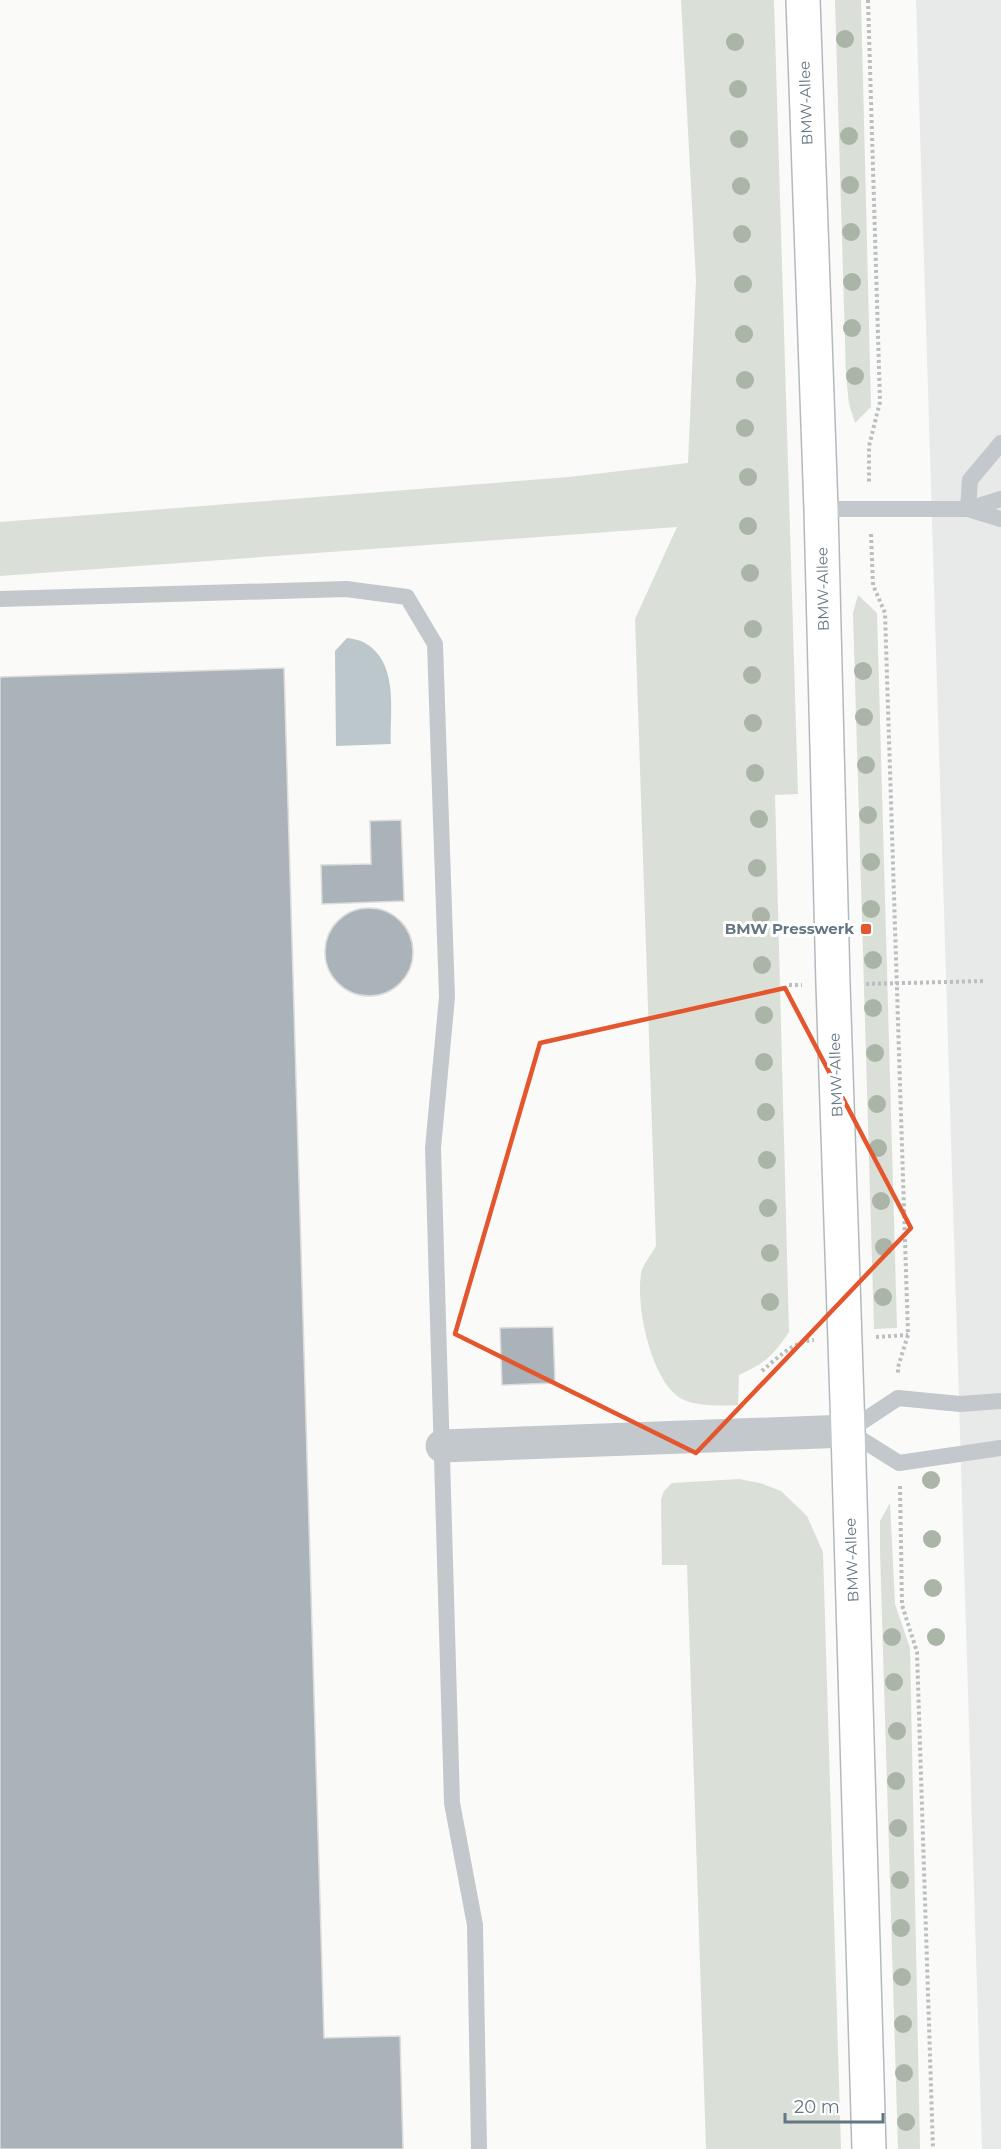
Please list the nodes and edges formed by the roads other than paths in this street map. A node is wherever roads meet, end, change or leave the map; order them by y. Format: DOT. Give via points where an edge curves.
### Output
graph roads {
  1 [pos="803,0"];
  2 [pos="1001,444"];
  3 [pos="1001,499"];
  4 [pos="821,509"];
  5 [pos="968,509"];
  6 [pos="1001,519"];
  7 [pos="0,599"];
  8 [pos="1001,1401"];
  9 [pos="848,1431"];
  10 [pos="442,1446"];
  11 [pos="1001,1448"];
  12 [pos="479,2149"];
  13 [pos="869,2149"];
  1 -- 4 [label="main road, BMW-Allee"];
  2 -- 5 [label="lane" via="970,480"];
  3 -- 5 [label="lane"];
  4 -- 5 [label="lane"];
  4 -- 9 [label="main road, BMW-Allee"];
  5 -- 6 [label="lane"];
  7 -- 10 [label="lane" via="346,589 407,597 435,644 447,997 433,1148"];
  8 -- 9 [label="lane" via="960,1404 898,1398"];
  9 -- 10 [label="street"];
  9 -- 11 [label="lane" via="899,1463"];
  9 -- 13 [label="main road, BMW-Allee"];
  10 -- 12 [label="lane" via="452,1803 475,1925"];
}
